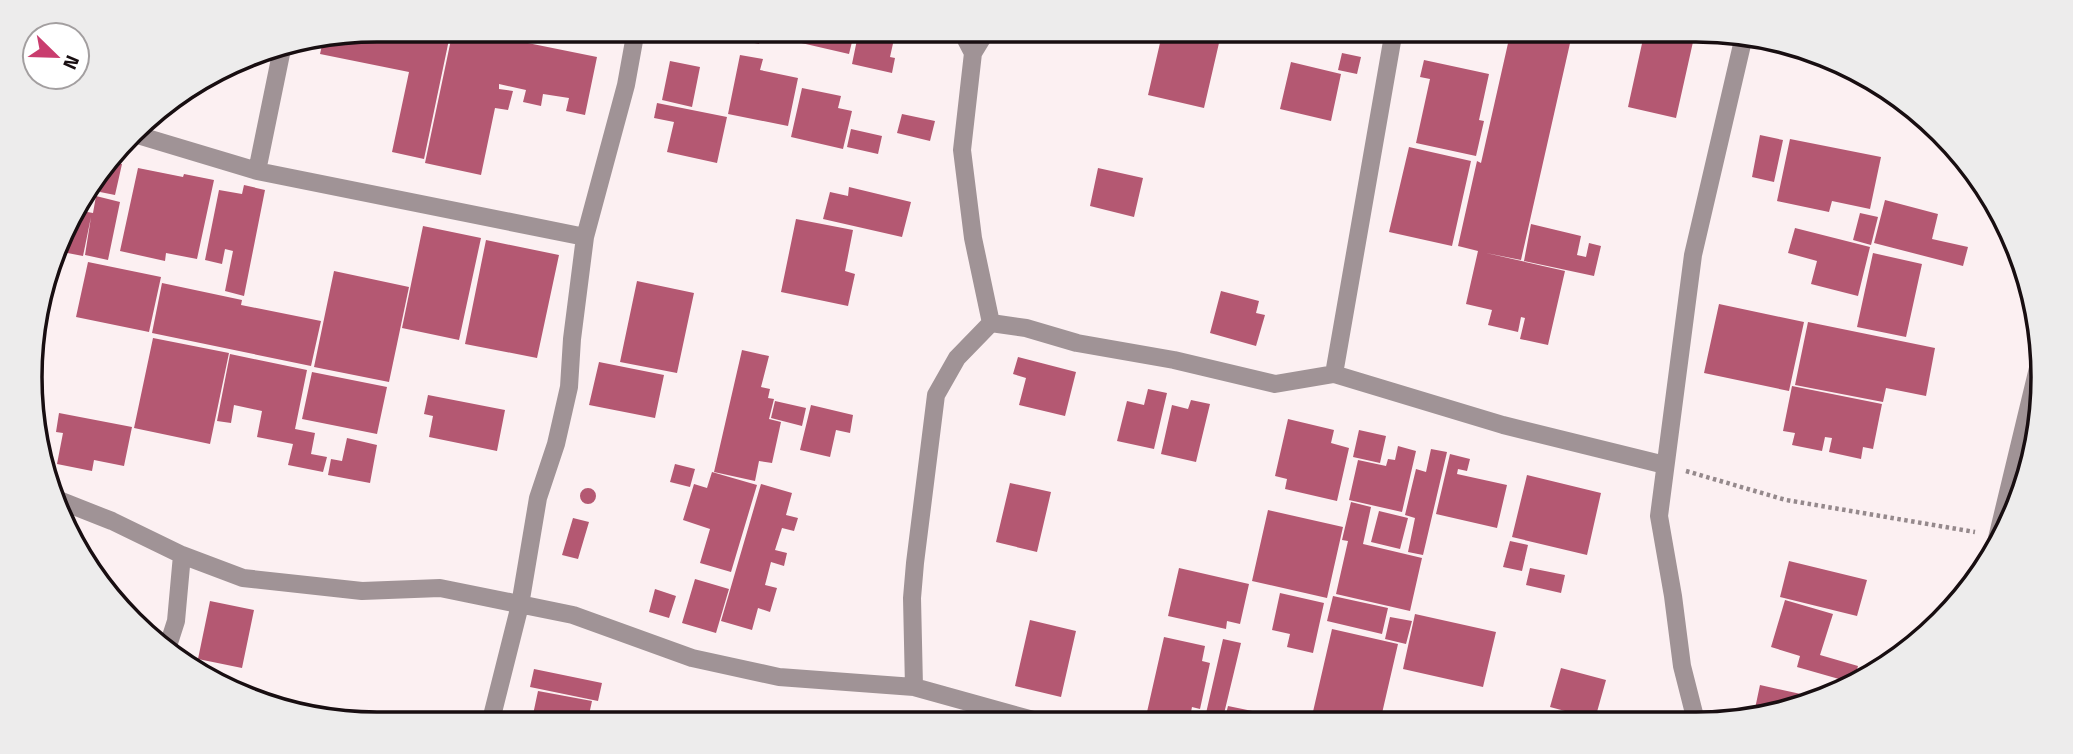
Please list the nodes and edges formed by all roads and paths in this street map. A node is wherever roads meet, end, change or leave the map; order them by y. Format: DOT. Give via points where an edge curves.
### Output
graph roads {
  1 [pos="634,42"];
  2 [pos="967,42"];
  3 [pos="980,42"];
  4 [pos="1392,42"];
  5 [pos="1742,45"];
  6 [pos="973,53"];
  7 [pos="280,56"];
  8 [pos="143,137"];
  9 [pos="257,172"];
  10 [pos="585,237"];
  11 [pos="991,323"];
  12 [pos="1334,374"];
  13 [pos="2030,402"];
  14 [pos="1665,465"];
  15 [pos="67,503"];
  16 [pos="2004,507"];
  17 [pos="1991,535"];
  18 [pos="182,555"];
  19 [pos="520,605"];
  20 [pos="170,640"];
  21 [pos="914,687"];
  22 [pos="493,712"];
  23 [pos="1004,712"];
  24 [pos="1694,712"];
  1 -- 10 [label="street"];
  2 -- 6 [label="street"];
  3 -- 6 [label="street"];
  4 -- 12 [label="street"];
  5 -- 14 [label="street" via="1693,255"];
  6 -- 11 [label="street" via="962,150 973,238"];
  7 -- 9 [label="street"];
  8 -- 9 [label="street"];
  9 -- 10 [label="street"];
  10 -- 19 [label="street" via="569,387 538,498"];
  11 -- 12 [label="street" via="1275,384"];
  11 -- 21 [label="street" via="957,358 936,395 912,598"];
  12 -- 14 [label="street" via="1503,425"];
  13 -- 16 [label="street"];
  14 -- 17 [label="path" via="1786,500"];
  14 -- 24 [label="street" via="1659,516 1682,666"];
  15 -- 18 [label="street"];
  18 -- 19 [label="street" via="243,578 362,591 440,588"];
  18 -- 20 [label="street"];
  19 -- 21 [label="street" via="573,615 692,658 779,677"];
  19 -- 22 [label="street"];
  21 -- 23 [label="street"];
}
